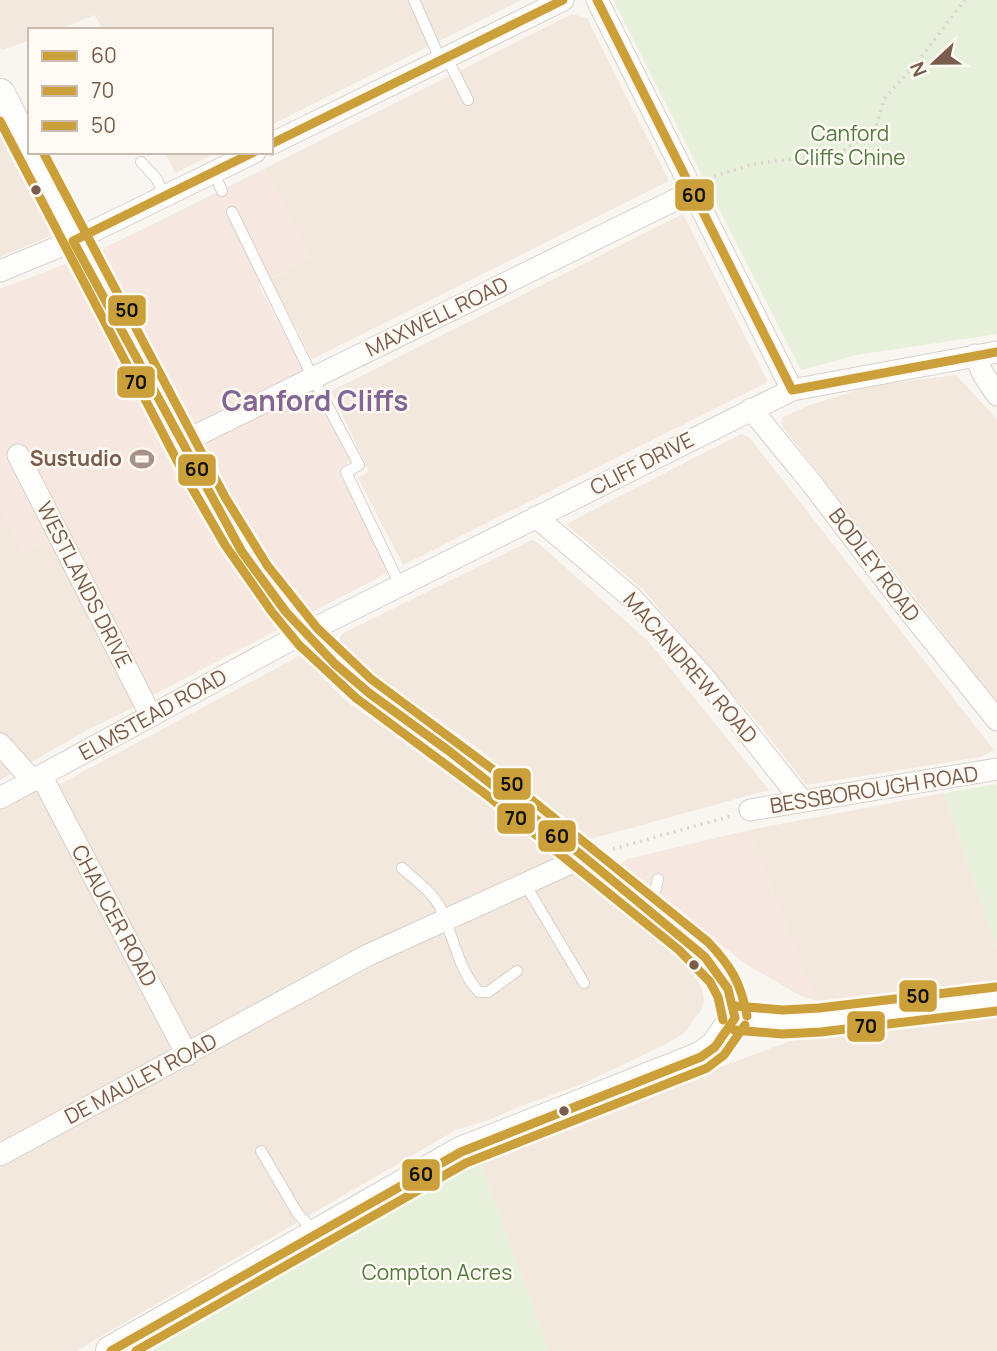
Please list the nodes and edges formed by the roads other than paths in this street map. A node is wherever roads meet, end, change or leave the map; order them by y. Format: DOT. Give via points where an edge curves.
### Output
graph roads {
  1 [pos="414,0"];
  2 [pos="563,0"];
  3 [pos="597,0"];
  4 [pos="443,57"];
  5 [pos="0,94"];
  6 [pos="468,100"];
  7 [pos="273,143"];
  8 [pos="28,150"];
  9 [pos="30,154"];
  10 [pos="253,154"];
  11 [pos="141,162"];
  12 [pos="693,191"];
  13 [pos="164,196"];
  14 [pos="232,212"];
  15 [pos="73,240"];
  16 [pos="0,271"];
  17 [pos="997,352"];
  18 [pos="975,355"];
  19 [pos="313,378"];
  20 [pos="792,390"];
  21 [pos="997,395"];
  22 [pos="751,409"];
  23 [pos="181,443"];
  24 [pos="18,455"];
  25 [pos="536,517"];
  26 [pos="400,585"];
  27 [pos="306,632"];
  28 [pos="151,716"];
  29 [pos="997,720"];
  30 [pos="0,744"];
  31 [pos="997,769"];
  32 [pos="37,779"];
  33 [pos="0,798"];
  34 [pos="802,802"];
  35 [pos="750,810"];
  36 [pos="584,857"];
  37 [pos="402,868"];
  38 [pos="659,879"];
  39 [pos="524,884"];
  40 [pos="650,912"];
  41 [pos="445,920"];
  42 [pos="517,971"];
  43 [pos="584,984"];
  44 [pos="997,999"];
  45 [pos="735,1018"];
  46 [pos="187,1055"];
  47 [pos="261,1151"];
  48 [pos="0,1155"];
  49 [pos="317,1234"];
  50 [pos="111,1351"];
  1 -- 4 [label="lane"];
  2 -- 4 [label="street"];
  3 -- 12 [label="street"];
  4 -- 6 [label="lane"];
  4 -- 7 [label="street"];
  5 -- 8 [label="main road"];
  9 -- 15 [label="main road"];
  10 -- 13 [label="street" via="218,182"];
  11 -- 13 [label="lane"];
  12 -- 19 [label="street, MAXWELL ROAD"];
  12 -- 20 [label="street"];
  13 -- 15 [label="street"];
  14 -- 19 [label="lane"];
  15 -- 16 [label="street"];
  15 -- 23 [label="main road"];
  17 -- 18 [label="street, CLIFF DRIVE"];
  18 -- 20 [label="street, CLIFF DRIVE"];
  18 -- 21 [label="street"];
  19 -- 23 [label="street, MAXWELL ROAD"];
  19 -- 26 [label="lane" via="359,465 346,472"];
  20 -- 22 [label="street, CLIFF DRIVE"];
  22 -- 25 [label="street, CLIFF DRIVE"];
  22 -- 29 [label="street, BODLEY ROAD"];
  23 -- 27 [label="main road" via="242,552"];
  24 -- 28 [label="street, WESTLANDS DRIVE"];
  25 -- 26 [label="street, CLIFF DRIVE"];
  25 -- 34 [label="street, MACANDREW ROAD" via="632,598 703,676"];
  26 -- 27 [label="street, CLIFF DRIVE"];
  27 -- 28 [label="street, ELMSTEAD ROAD"];
  27 -- 36 [label="main road" via="369,693"];
  28 -- 32 [label="street, ELMSTEAD ROAD"];
  30 -- 32 [label="street, CHAUCER ROAD"];
  31 -- 34 [label="street, BESSBOROUGH ROAD"];
  32 -- 33 [label="street, ELMSTEAD ROAD"];
  32 -- 46 [label="street, CHAUCER ROAD"];
  34 -- 35 [label="street, BESSBOROUGH ROAD"];
  36 -- 39 [label="street, DE MAULEY ROAD"];
  36 -- 40 [label="main road"];
  37 -- 41 [label="lane" via="430,894"];
  38 -- 40 [label="lane"];
  39 -- 41 [label="street, DE MAULEY ROAD"];
  39 -- 43 [label="lane"];
  40 -- 45 [label="main road" via="705,957 728,989"];
  41 -- 42 [label="lane" via="479,992 488,992"];
  41 -- 46 [label="street, DE MAULEY ROAD" via="366,956"];
  44 -- 45 [label="main road" via="820,1020"];
  45 -- 49 [label="main road" via="715,1047 701,1057 461,1152"];
  46 -- 48 [label="street, DE MAULEY ROAD"];
  47 -- 49 [label="lane" via="298,1214"];
  49 -- 50 [label="main road"];
}
